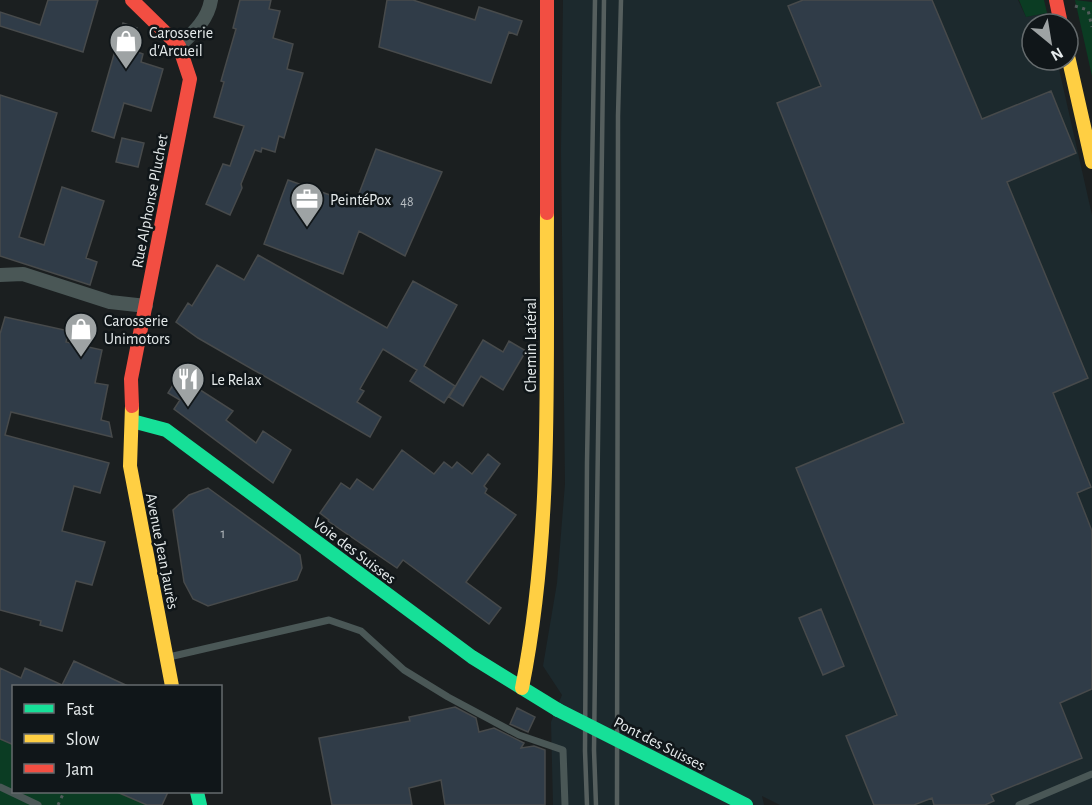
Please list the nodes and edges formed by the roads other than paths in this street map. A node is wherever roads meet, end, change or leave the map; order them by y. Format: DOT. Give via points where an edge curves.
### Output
graph roads {
  1 [pos="132,0"];
  2 [pos="211,0"];
  3 [pos="548,0"];
  4 [pos="178,46"];
  5 [pos="1072,72"];
  6 [pos="1092,162"];
  7 [pos="0,275"];
  8 [pos="146,306"];
  9 [pos="132,420"];
  10 [pos="167,658"];
  11 [pos="172,685"];
  12 [pos="522,688"];
  13 [pos="558,710"];
  14 [pos="1092,774"];
  15 [pos="13,793"];
  16 [pos="38,805"];
  17 [pos="565,805"];
  18 [pos="746,805"];
  19 [pos="1019,805"];
  1 -- 4 [label="street"];
  2 -- 4 [label="street" via="209,13"];
  3 -- 12 [label="street, Chemin Latéral" via="546,484 539,580"];
  4 -- 8 [label="street, Rue Alphonse Pluchet" via="190,79"];
  5 -- 6 [label="street"];
  7 -- 8 [label="street" via="22,274 110,302"];
  8 -- 9 [label="street, Rue Alphonse Pluchet" via="131,379"];
  9 -- 10 [label="street, Avenue Jean Jaurès" via="130,466"];
  9 -- 12 [label="street, Voie des Suisses" via="166,430 472,657"];
  10 -- 11 [label="street, Avenue Jean Jaurès"];
  10 -- 17 [label="lane" via="328,620 361,632 404,670 448,697 519,735 563,750"];
  12 -- 13 [label="street, Voie des Suisses"];
  13 -- 18 [label="street, Pont des Suisses, bridge"];
  14 -- 19 [label="lane"];
  15 -- 16 [label="lane"];
}
